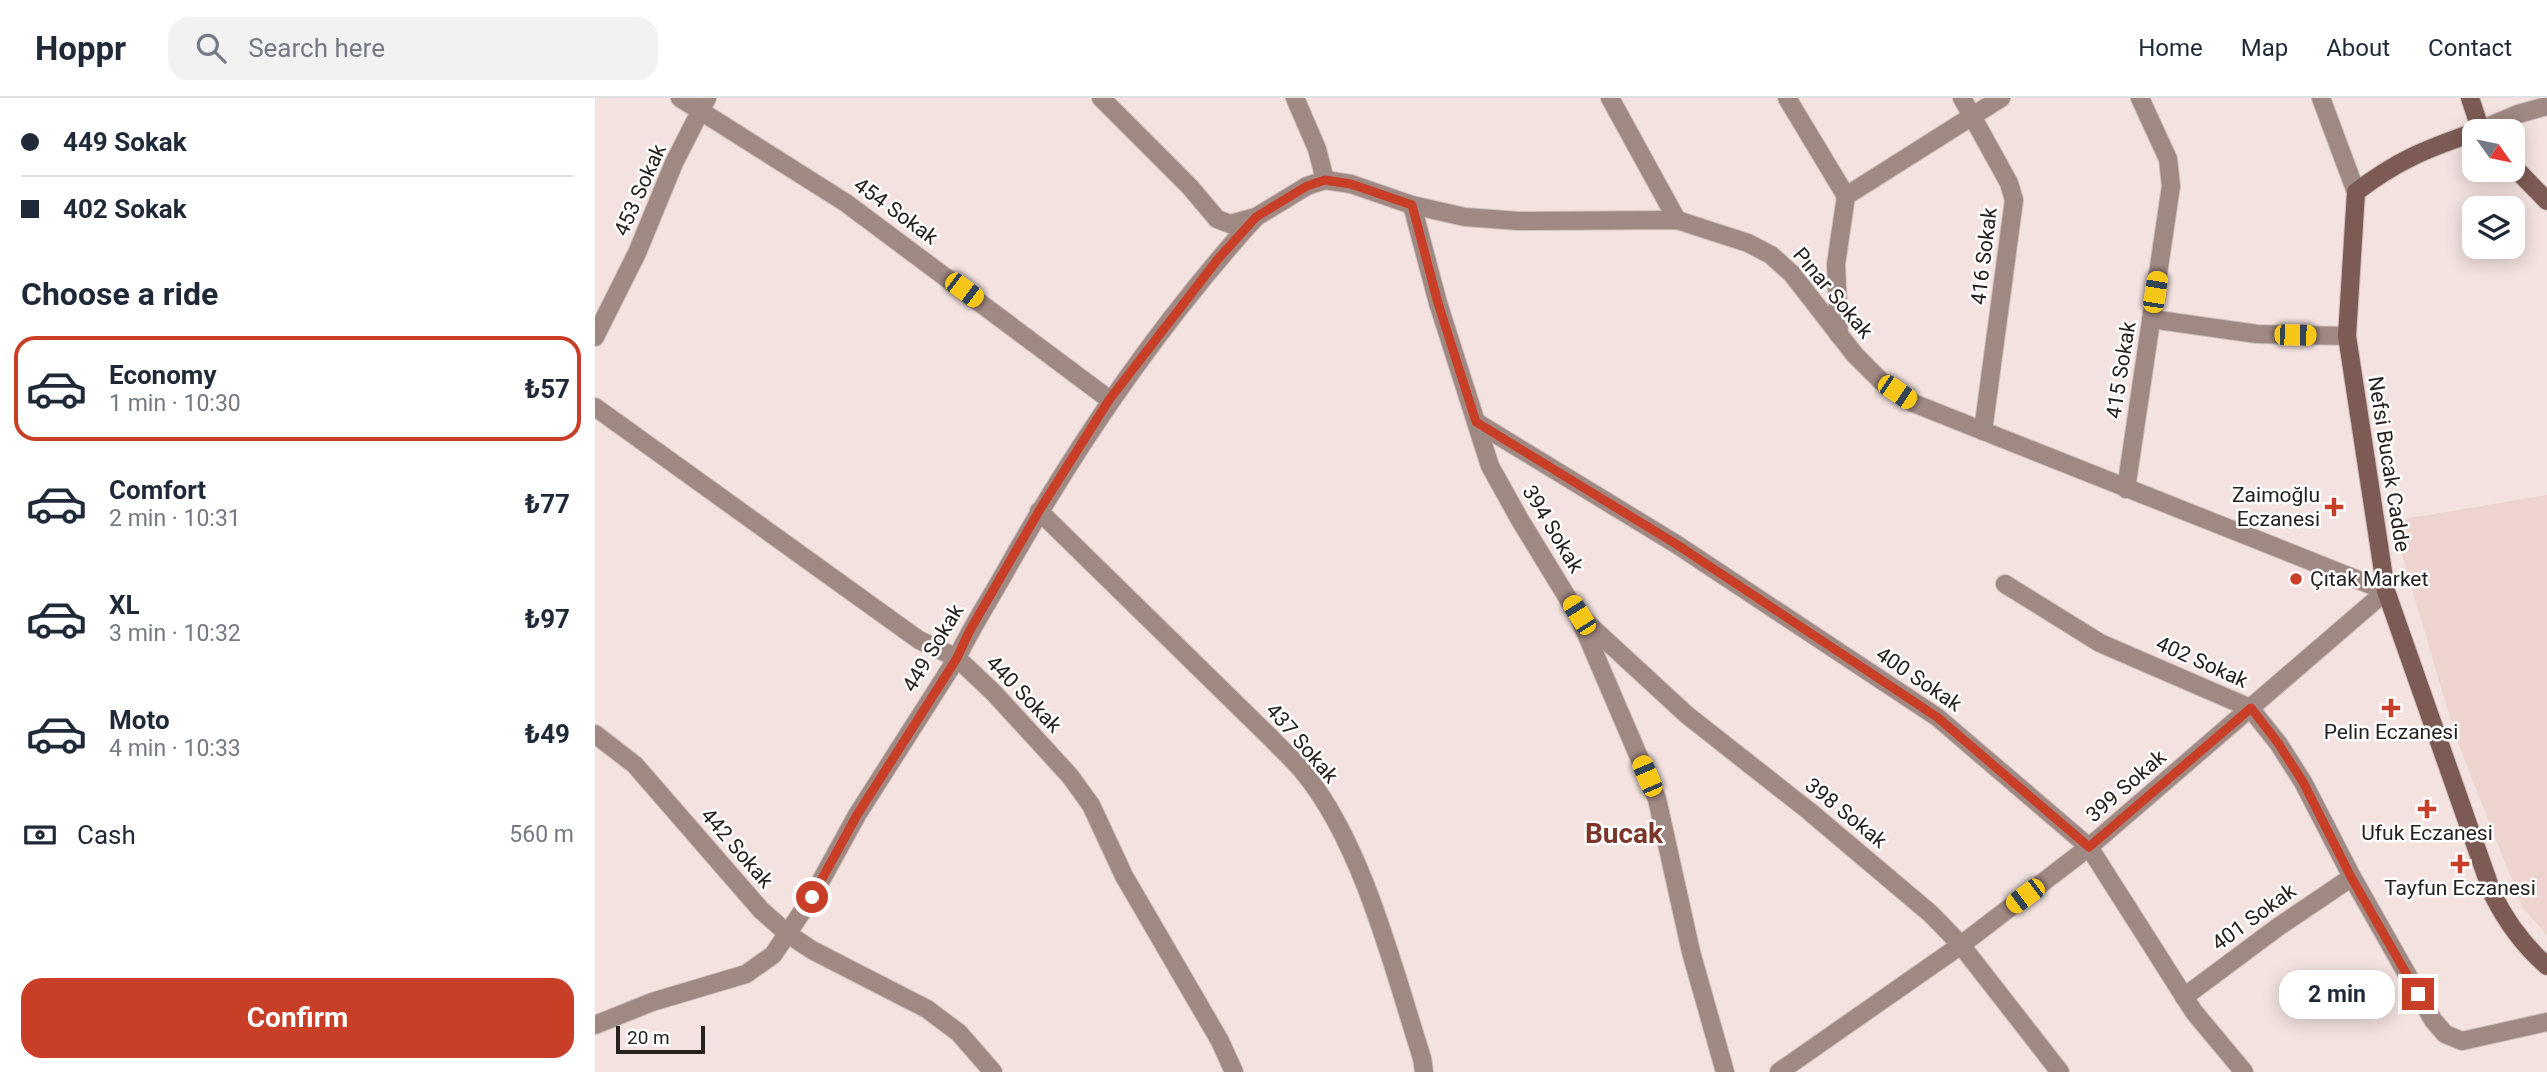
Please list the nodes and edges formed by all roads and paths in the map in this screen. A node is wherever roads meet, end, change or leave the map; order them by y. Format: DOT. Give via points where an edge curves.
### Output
graph roads {
  1 [pos="680,98"];
  2 [pos="1101,98"];
  3 [pos="1294,98"];
  4 [pos="1610,98"];
  5 [pos="1787,98"];
  6 [pos="1962,98"];
  7 [pos="2001,98"];
  8 [pos="2140,98"];
  9 [pos="2321,98"];
  10 [pos="2470,98"];
  11 [pos="704,105"];
  12 [pos="2547,106"];
  13 [pos="1971,116"];
  14 [pos="2475,119"];
  15 [pos="2506,119"];
  16 [pos="2462,137"];
  17 [pos="2525,178"];
  18 [pos="1325,180"];
  19 [pos="2356,192"];
  20 [pos="1846,196"];
  21 [pos="2547,201"];
  22 [pos="1412,205"];
  23 [pos="1256,217"];
  24 [pos="1677,220"];
  25 [pos="2151,319"];
  26 [pos="1839,335"];
  27 [pos="2347,336"];
  28 [pos="595,337"];
  29 [pos="1109,400"];
  30 [pos="595,407"];
  31 [pos="1476,422"];
  32 [pos="1983,431"];
  33 [pos="2126,489"];
  34 [pos="1039,511"];
  35 [pos="2005,584"];
  36 [pos="2386,591"];
  37 [pos="1579,615"];
  38 [pos="957,658"];
  39 [pos="2251,708"];
  40 [pos="595,734"];
  41 [pos="2089,847"];
  42 [pos="2351,877"];
  43 [pos="787,934"];
  44 [pos="1961,945"];
  45 [pos="2547,966"];
  46 [pos="2184,996"];
  47 [pos="2547,1021"];
  48 [pos="595,1026"];
  49 [pos="993,1072"];
  50 [pos="1234,1072"];
  51 [pos="1424,1072"];
  52 [pos="1725,1072"];
  53 [pos="1779,1072"];
  54 [pos="2060,1072"];
  55 [pos="2244,1072"];
  1 -- 11 [label="street, 454 Sokak"];
  2 -- 23 [label="street" via="1217,219 1230,224"];
  3 -- 18 [label="street"];
  4 -- 24 [label="street"];
  5 -- 20 [label="street"];
  6 -- 13 [label="street, 416 Sokak"];
  7 -- 13 [label="street"];
  8 -- 25 [label="street, 415 Sokak" via="2168,159 2171,186"];
  9 -- 19 [label="street"];
  10 -- 14 [label="street"];
  11 -- 28 [label="street, 453 Sokak"];
  11 -- 29 [label="street, 454 Sokak" via="846,203"];
  12 -- 15 [label="street"];
  13 -- 20 [label="street"];
  13 -- 32 [label="street, 416 Sokak" via="2014,200"];
  16 -- 19 [label="street" via="2414,154"];
  17 -- 21 [label="street"];
  18 -- 22 [label="street, Pınar Sokak"];
  18 -- 23 [label="street"];
  19 -- 27 [label="street, Nefsi Bucak Cadde"];
  20 -- 26 [label="street" via="1836,264"];
  22 -- 24 [label="street, Pınar Sokak" via="1478,218"];
  22 -- 31 [label="street, 394 Sokak"];
  23 -- 29 [label="street, 449 Sokak"];
  24 -- 26 [label="street, Pınar Sokak" via="1771,255 1792,274"];
  25 -- 27 [label="street" via="2257,334"];
  25 -- 33 [label="street, 415 Sokak"];
  26 -- 32 [label="street, Pınar Sokak" via="1881,380 1913,403"];
  27 -- 36 [label="street, Nefsi Bucak Cadde"];
  29 -- 34 [label="street, 449 Sokak"];
  30 -- 38 [label="street, 440 Sokak" via="919,640"];
  31 -- 37 [label="street, 394 Sokak" via="1490,466"];
  31 -- 41 [label="street, 400 Sokak" via="1676,544 1937,717"];
  32 -- 33 [label="street, Pınar Sokak"];
  33 -- 36 [label="street, Pınar Sokak"];
  34 -- 38 [label="street, 449 Sokak"];
  34 -- 51 [label="street, 437 Sokak" via="1272,739 1321,797 1346,840 1373,908"];
  35 -- 39 [label="street, 402 Sokak" via="2100,643"];
  36 -- 39 [label="street, 399 Sokak"];
  36 -- 45 [label="street, Nefsi Bucak Cadde" via="2493,895 2507,922"];
  37 -- 44 [label="street, 398 Sokak" via="1687,715 1876,865"];
  37 -- 52 [label="street, 394 Sokak" via="1657,799 1691,951"];
  38 -- 43 [label="street, 449 Sokak"];
  38 -- 50 [label="street, 440 Sokak" via="1034,736 1091,805 1123,876"];
  39 -- 41 [label="street, 399 Sokak"];
  39 -- 42 [label="street, 402 Sokak" via="2303,782"];
  40 -- 43 [label="street, 442 Sokak" via="635,765"];
  41 -- 44 [label="street, 399 Sokak"];
  41 -- 46 [label="street, 400 Sokak"];
  42 -- 46 [label="street, 401 Sokak"];
  42 -- 47 [label="street, 402 Sokak" via="2445,1034 2462,1041"];
  43 -- 48 [label="street, 449 Sokak" via="773,954 746,974 652,1002"];
  43 -- 49 [label="street, 442 Sokak" via="927,1009 958,1033"];
  44 -- 53 [label="street, 399 Sokak"];
  44 -- 54 [label="street, 398 Sokak"];
  46 -- 55 [label="street, 400 Sokak"];
}
